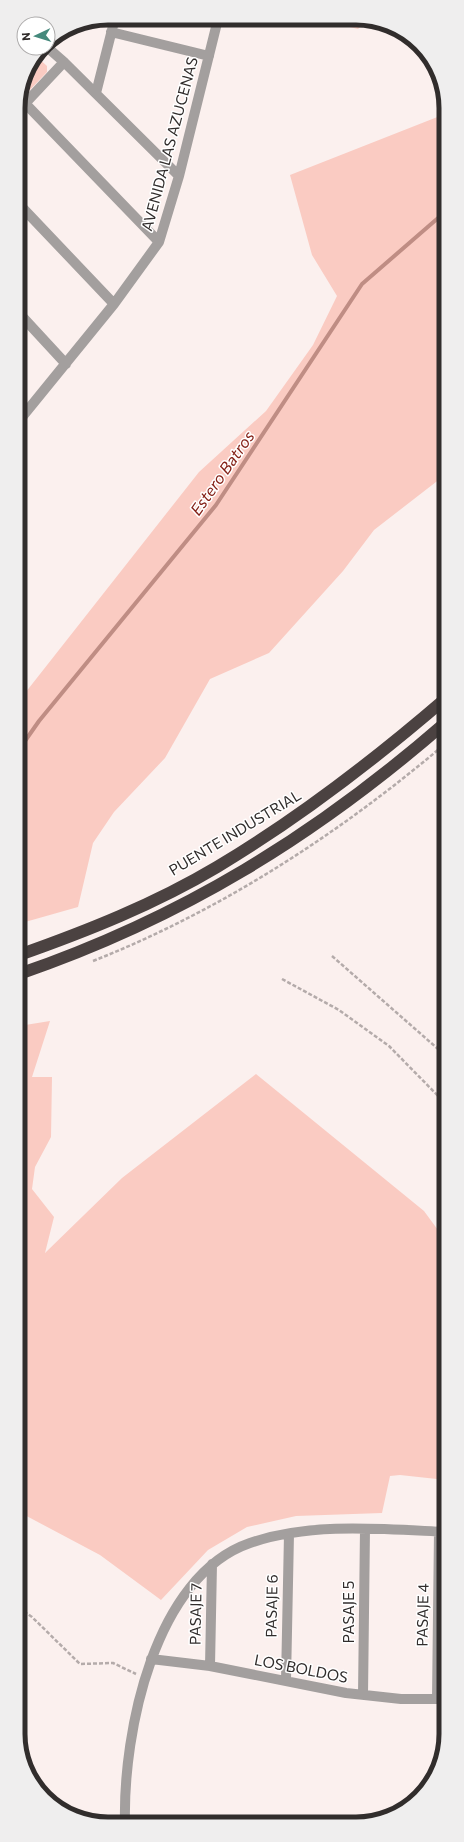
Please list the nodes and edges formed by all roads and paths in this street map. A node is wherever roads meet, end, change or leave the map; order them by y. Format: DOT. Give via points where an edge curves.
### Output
graph roads {
  1 [pos="114,25"];
  2 [pos="216,25"];
  3 [pos="112,32"];
  4 [pos="56,55"];
  5 [pos="209,56"];
  6 [pos="64,62"];
  7 [pos="96,93"];
  8 [pos="26,99"];
  9 [pos="25,107"];
  10 [pos="179,176"];
  11 [pos="25,211"];
  12 [pos="159,242"];
  13 [pos="114,304"];
  14 [pos="25,320"];
  15 [pos="66,364"];
  16 [pos="25,414"];
  17 [pos="439,704"];
  18 [pos="439,728"];
  19 [pos="25,952"];
  20 [pos="332,956"];
  21 [pos="25,971"];
  22 [pos="282,979"];
  23 [pos="439,1050"];
  24 [pos="439,1097"];
  25 [pos="365,1529"];
  26 [pos="439,1532"];
  27 [pos="289,1534"];
  28 [pos="212,1564"];
  29 [pos="25,1613"];
  30 [pos="152,1658"];
  31 [pos="210,1666"];
  32 [pos="145,1678"];
  33 [pos="286,1680"];
  34 [pos="363,1695"];
  35 [pos="439,1699"];
  36 [pos="125,1817"];
  1 -- 3 [label="street"];
  2 -- 5 [label="street, AVENIDA LAS AZUCENAS"];
  3 -- 5 [label="street"];
  3 -- 7 [label="street"];
  4 -- 6 [label="street"];
  5 -- 10 [label="street, AVENIDA LAS AZUCENAS"];
  6 -- 7 [label="street"];
  6 -- 8 [label="street"];
  7 -- 10 [label="street"];
  9 -- 12 [label="street"];
  10 -- 12 [label="street, AVENIDA LAS AZUCENAS"];
  11 -- 13 [label="street"];
  12 -- 13 [label="street, AVENIDA LAS AZUCENAS"];
  13 -- 15 [label="street, AVENIDA LAS AZUCENAS"];
  14 -- 15 [label="street"];
  15 -- 16 [label="street, AVENIDA LAS AZUCENAS"];
  17 -- 19 [label="highway, PUENTE INDUSTRIAL" via="382,753 329,793 216,868 122,915"];
  18 -- 21 [label="highway" via="344,805 305,833 225,882 126,932"];
  20 -- 23 [label="path"];
  22 -- 24 [label="path" via="339,1010 389,1046"];
  25 -- 26 [label="street"];
  25 -- 27 [label="street"];
  25 -- 34 [label="street, PASAJE 5"];
  27 -- 28 [label="street" via="249,1543"];
  27 -- 33 [label="street, PASAJE 6"];
  28 -- 30 [label="street" via="186,1591 161,1635"];
  28 -- 31 [label="street, PASAJE 7"];
  29 -- 32 [label="path" via="80,1664 113,1663"];
  30 -- 31 [label="street, LOS BOLDOS"];
  30 -- 32 [label="street"];
  31 -- 33 [label="street, LOS BOLDOS"];
  32 -- 36 [label="street" via="127,1770"];
  33 -- 34 [label="street, LOS BOLDOS"];
  34 -- 35 [label="street, LOS BOLDOS"];
}
